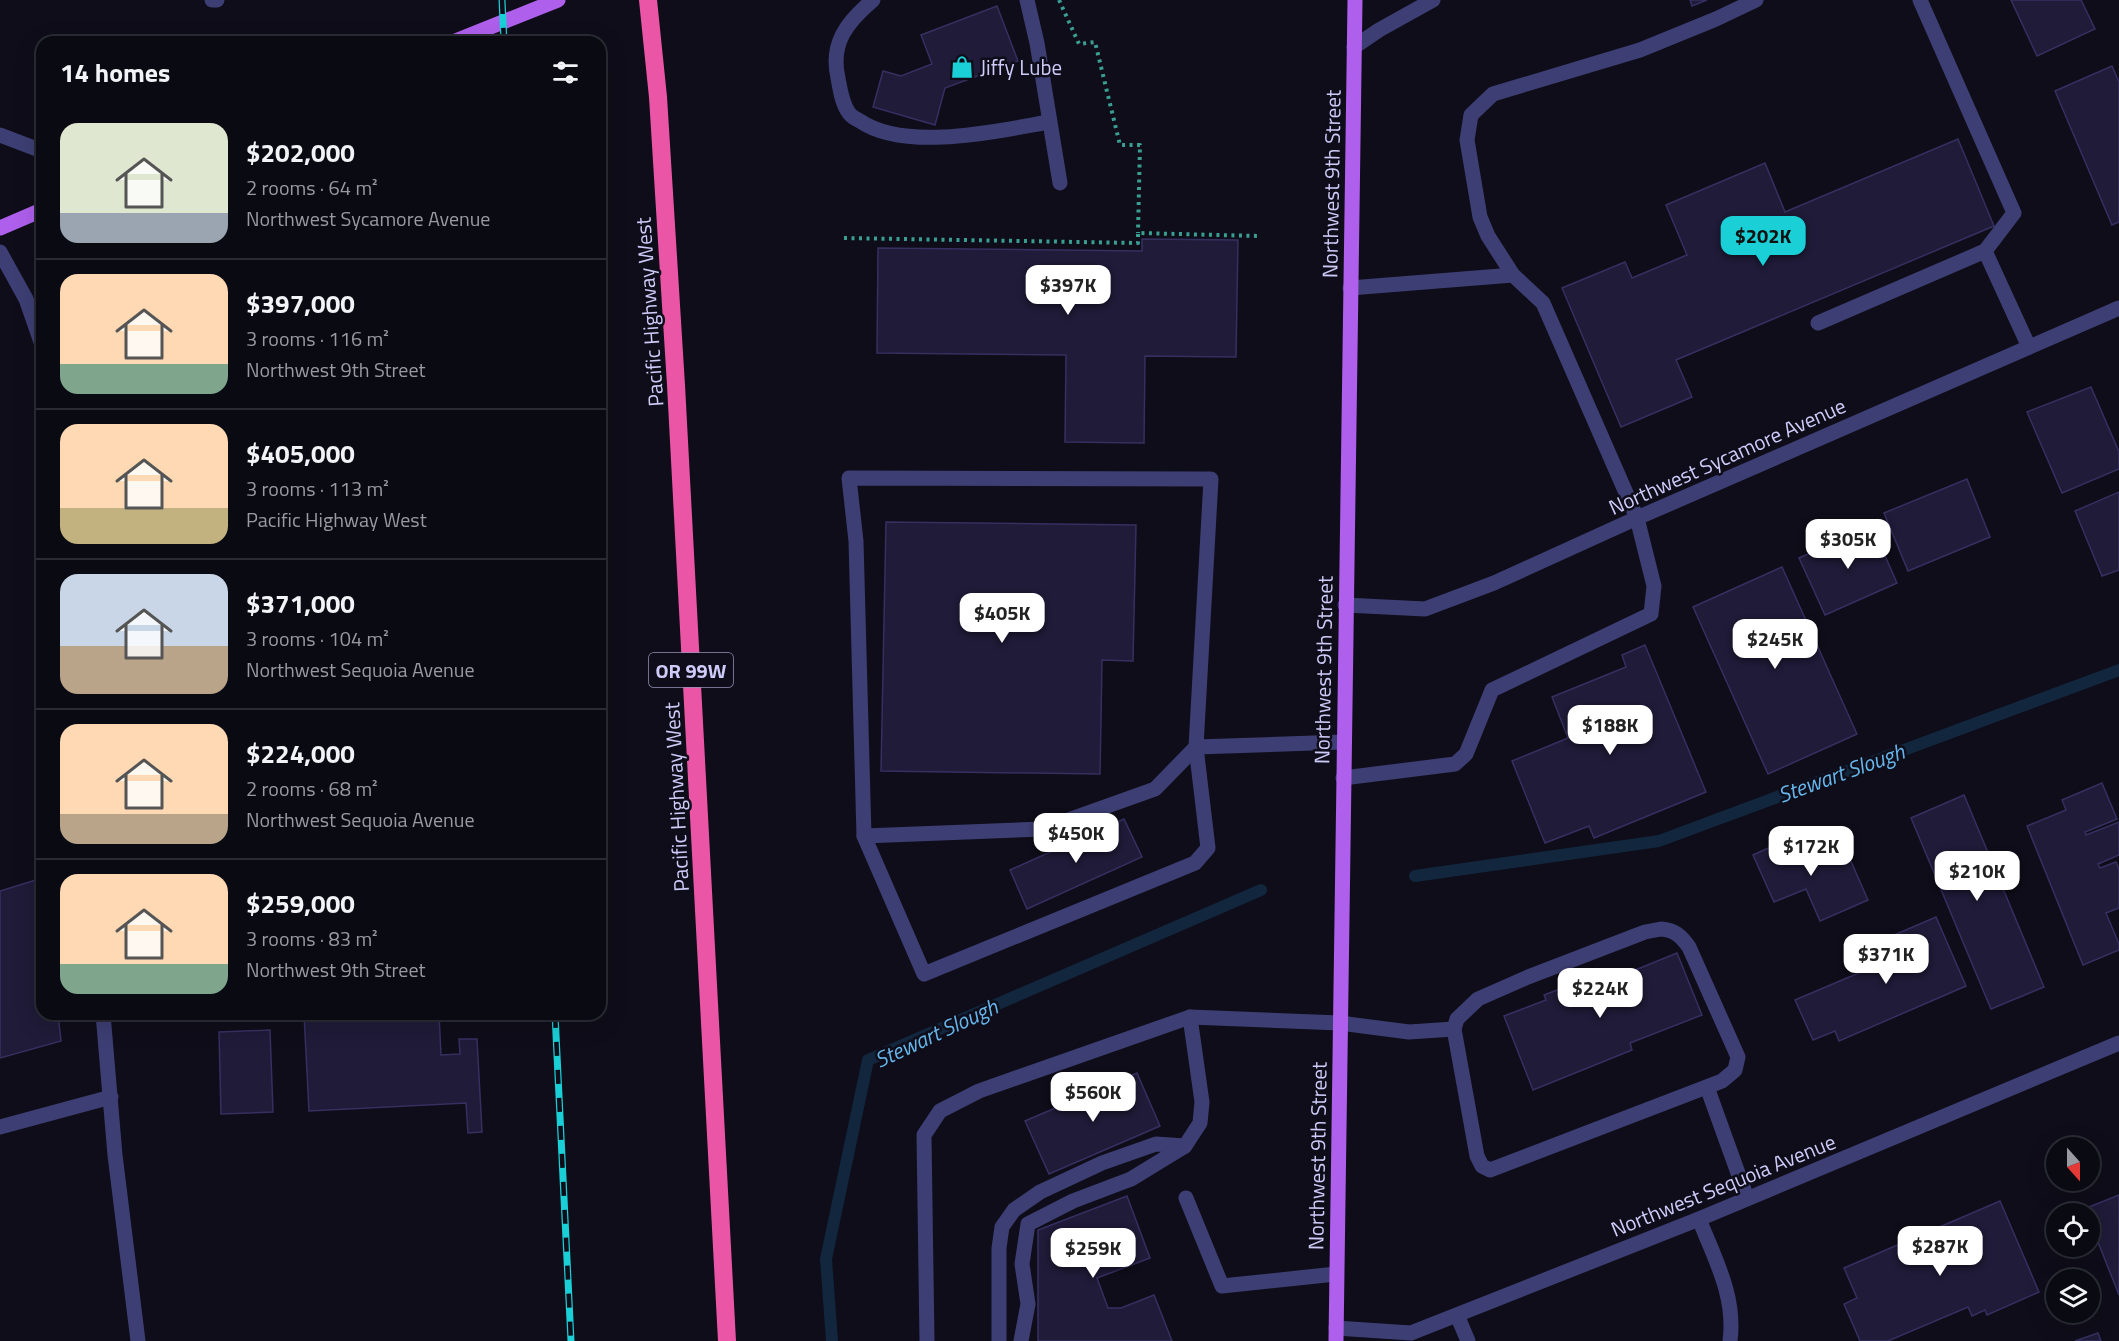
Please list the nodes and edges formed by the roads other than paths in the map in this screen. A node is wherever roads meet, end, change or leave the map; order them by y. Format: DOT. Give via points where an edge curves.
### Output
graph roads {
  1 [pos="558,0"];
  2 [pos="648,0"];
  3 [pos="873,0"];
  4 [pos="1026,0"];
  5 [pos="1354,0"];
  6 [pos="1432,0"];
  7 [pos="1756,0"];
  8 [pos="1920,0"];
  9 [pos="468,36"];
  10 [pos="1354,47"];
  11 [pos="1049,122"];
  12 [pos="0,135"];
  13 [pos="36,149"];
  14 [pos="1060,183"];
  15 [pos="36,213"];
  16 [pos="0,228"];
  17 [pos="1985,251"];
  18 [pos="0,252"];
  19 [pos="1513,275"];
  20 [pos="1350,288"];
  21 [pos="2119,308"];
  22 [pos="1818,323"];
  23 [pos="36,328"];
  24 [pos="2029,348"];
  25 [pos="1636,518"];
  26 [pos="1345,604"];
  27 [pos="1343,742"];
  28 [pos="1196,747"];
  29 [pos="1343,778"];
  30 [pos="864,836"];
  31 [pos="1190,1017"];
  32 [pos="105,1020"];
  33 [pos="1340,1023"];
  34 [pos="1454,1029"];
  35 [pos="2119,1043"];
  36 [pos="1707,1087"];
  37 [pos="111,1097"];
  38 [pos="0,1127"];
  39 [pos="1185,1146"];
  40 [pos="1186,1198"];
  41 [pos="1748,1198"];
  42 [pos="1699,1219"];
  43 [pos="1336,1274"];
  44 [pos="1457,1315"];
  45 [pos="1336,1334"];
  46 [pos="138,1341"];
  47 [pos="727,1341"];
  48 [pos="927,1341"];
  49 [pos="999,1341"];
  50 [pos="1021,1341"];
  51 [pos="1468,1341"];
  52 [pos="1730,1341"];
  1 -- 9 [label="main road"];
  2 -- 47 [label="highway, Pacific Highway West / OR 99W" via="676,386"];
  3 -- 11 [label="street" via="857,13 838,39 835,66 849,114 871,129 910,136 958,136"];
  4 -- 11 [label="street"];
  5 -- 10 [label="main road, Northwest 9th Street"];
  6 -- 10 [label="street"];
  7 -- 19 [label="street" via="1640,50 1493,94 1471,115 1467,140 1480,217"];
  8 -- 17 [label="street" via="2014,213"];
  10 -- 20 [label="main road, Northwest 9th Street"];
  11 -- 14 [label="street"];
  12 -- 13 [label="street"];
  15 -- 16 [label="main road"];
  17 -- 22 [label="street"];
  17 -- 24 [label="street"];
  18 -- 23 [label="street" via="26,299"];
  19 -- 20 [label="street"];
  19 -- 25 [label="street" via="1543,303"];
  20 -- 26 [label="main road, Northwest 9th Street"];
  21 -- 24 [label="street, Northwest Sycamore Avenue"];
  24 -- 25 [label="street, Northwest Sycamore Avenue"];
  25 -- 26 [label="street, Northwest Sycamore Avenue" via="1494,583 1425,609"];
  25 -- 29 [label="street" via="1654,586 1651,614 1492,690 1466,754 1455,764"];
  26 -- 27 [label="main road, Northwest 9th Street"];
  27 -- 28 [label="street"];
  27 -- 29 [label="main road, Northwest 9th Street"];
  28 -- 30 [label="street" via="1155,789 1043,829"];
  28 -- 30 [label="street" via="1208,848 1195,863 924,974"];
  28 -- 30 [label="street" via="1211,479 849,478 856,541"];
  29 -- 33 [label="main road, Northwest 9th Street"];
  31 -- 33 [label="street"];
  31 -- 39 [label="street" via="1202,1102 1200,1123"];
  31 -- 48 [label="street" via="979,1091 940,1111 924,1135"];
  32 -- 37 [label="street"];
  33 -- 34 [label="street" via="1409,1032"];
  33 -- 43 [label="main road, Northwest 9th Street"];
  34 -- 36 [label="street" via="1477,1156 1482,1166 1490,1170"];
  34 -- 36 [label="street" via="1457,1019 1478,999 1645,932 1671,930 1689,948 1738,1058 1736,1070"];
  35 -- 41 [label="street, Northwest Sequoia Avenue"];
  36 -- 41 [label="street"];
  37 -- 38 [label="street"];
  37 -- 46 [label="street"];
  39 -- 49 [label="street" via="1156,1144 1102,1163 1040,1192 1014,1210 1002,1227 999,1248"];
  39 -- 50 [label="street" via="1131,1179 1073,1201 1028,1224 1022,1264 1028,1304"];
  40 -- 43 [label="street" via="1222,1286"];
  41 -- 42 [label="street, Northwest Sequoia Avenue"];
  42 -- 44 [label="street, Northwest Sequoia Avenue"];
  42 -- 52 [label="street" via="1726,1286"];
  43 -- 45 [label="main road, Northwest 9th Street"];
  44 -- 45 [label="street, Northwest Sequoia Avenue" via="1411,1333"];
  44 -- 51 [label="street"];
}
